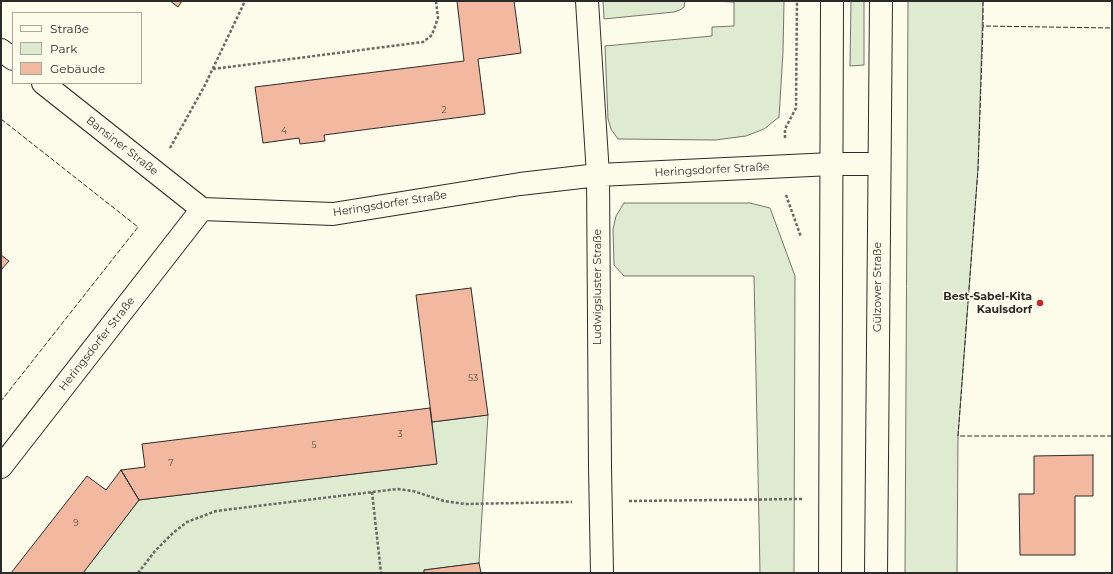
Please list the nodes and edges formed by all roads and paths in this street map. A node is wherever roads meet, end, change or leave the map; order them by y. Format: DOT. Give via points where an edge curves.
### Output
graph roads {
  1 [pos="245,1"];
  2 [pos="436,1"];
  3 [pos="587,1"];
  4 [pos="797,1"];
  5 [pos="832,1"];
  6 [pos="881,1"];
  7 [pos="1,50"];
  8 [pos="12,58"];
  9 [pos="213,69"];
  10 [pos="44,84"];
  11 [pos="785,129"];
  12 [pos="832,164"];
  13 [pos="879,164"];
  14 [pos="156,173"];
  15 [pos="598,175"];
  16 [pos="202,210"];
  17 [pos="1,467"];
  18 [pos="372,492"];
  19 [pos="803,499"];
  20 [pos="600,502"];
  21 [pos="138,573"];
  22 [pos="381,573"];
  23 [pos="602,573"];
  24 [pos="830,573"];
  25 [pos="876,573"];
  1 -- 9 [label="path"];
  2 -- 9 [label="path" via="438,18 432,35 423,42"];
  3 -- 15 [label="street, Ludwigsluster Straße"];
  4 -- 11 [label="path" via="796,108"];
  5 -- 12 [label="street"];
  6 -- 13 [label="street, Gülzower Straße"];
  7 -- 8 [label="street"];
  9 -- 14 [label="path"];
  10 -- 14 [label="street, Bansiner Straße"];
  12 -- 13 [label="street, Heringsdorfer Straße"];
  12 -- 15 [label="street, Heringsdorfer Straße"];
  12 -- 24 [label="street"];
  13 -- 25 [label="street, Gülzower Straße"];
  14 -- 16 [label="street, Bansiner Straße"];
  15 -- 16 [label="street, Heringsdorfer Straße" via="520,184 333,214"];
  15 -- 20 [label="street, Ludwigsluster Straße"];
  16 -- 17 [label="street, Heringsdorfer Straße"];
  18 -- 20 [label="path" via="397,489 413,491 444,502 465,504"];
  18 -- 21 [label="path" via="216,511 203,515 173,533"];
  18 -- 22 [label="path"];
  19 -- 20 [label="path"];
  20 -- 23 [label="street, Ludwigsluster Straße"];
}
